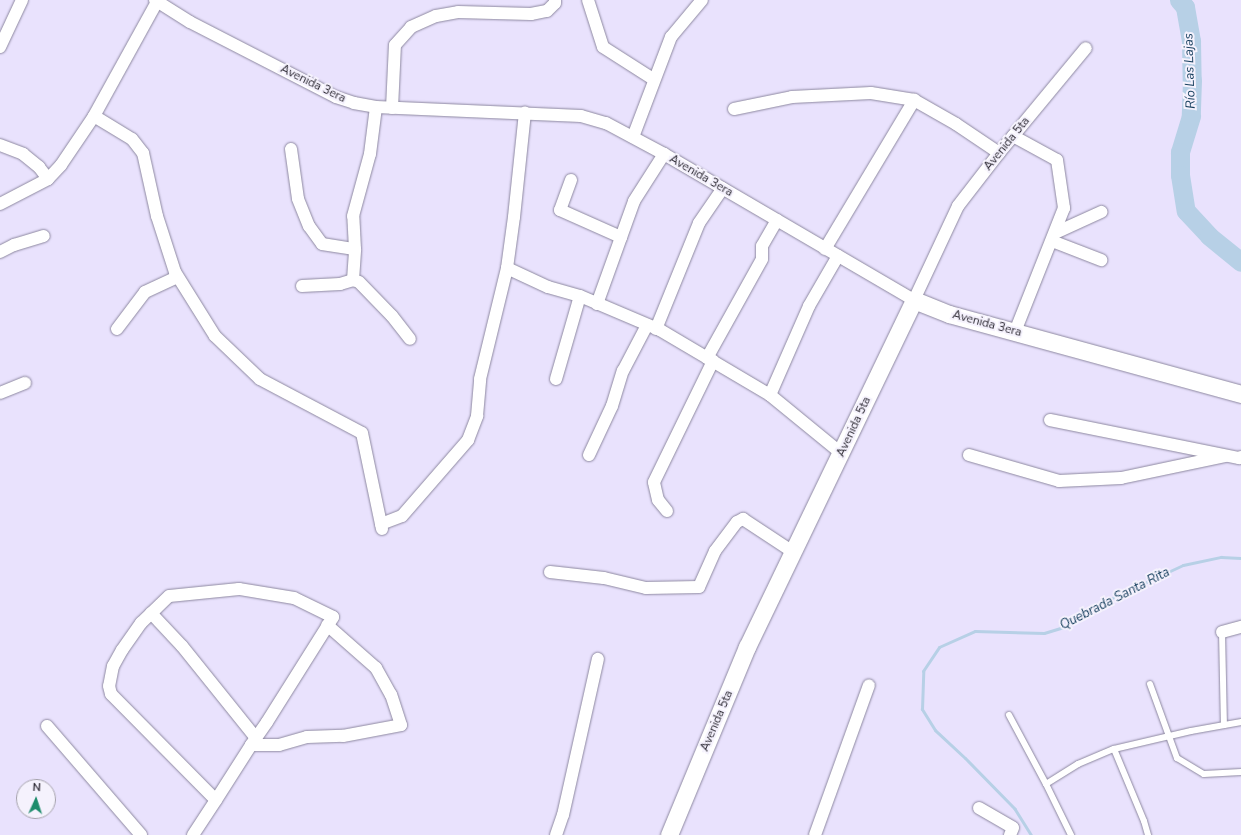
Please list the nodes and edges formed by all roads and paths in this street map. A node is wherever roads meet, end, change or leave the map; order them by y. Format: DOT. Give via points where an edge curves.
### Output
graph roads {
  1 [pos="22,0"];
  2 [pos="555,0"];
  3 [pos="588,0"];
  4 [pos="702,0"];
  5 [pos="156,1"];
  6 [pos="0,47"];
  7 [pos="1086,48"];
  8 [pos="653,79"];
  9 [pos="914,100"];
  10 [pos="376,107"];
  11 [pos="392,108"];
  12 [pos="734,109"];
  13 [pos="524,113"];
  14 [pos="94,116"];
  15 [pos="1013,136"];
  16 [pos="633,137"];
  17 [pos="0,146"];
  18 [pos="291,149"];
  19 [pos="998,153"];
  20 [pos="664,154"];
  21 [pos="48,179"];
  22 [pos="571,180"];
  23 [pos="723,188"];
  24 [pos="0,204"];
  25 [pos="1101,212"];
  26 [pos="777,220"];
  27 [pos="44,236"];
  28 [pos="621,237"];
  29 [pos="1053,237"];
  30 [pos="354,249"];
  31 [pos="825,249"];
  32 [pos="0,252"];
  33 [pos="838,256"];
  34 [pos="1101,260"];
  35 [pos="507,268"];
  36 [pos="177,277"];
  37 [pos="353,280"];
  38 [pos="302,286"];
  39 [pos="580,296"];
  40 [pos="914,300"];
  41 [pos="597,304"];
  42 [pos="651,327"];
  43 [pos="117,329"];
  44 [pos="1015,332"];
  45 [pos="410,339"];
  46 [pos="710,360"];
  47 [pos="556,380"];
  48 [pos="25,383"];
  49 [pos="0,393"];
  50 [pos="1241,394"];
  51 [pos="770,395"];
  52 [pos="1050,420"];
  53 [pos="842,454"];
  54 [pos="589,455"];
  55 [pos="969,456"];
  56 [pos="1225,456"];
  57 [pos="1241,457"];
  58 [pos="667,511"];
  59 [pos="793,552"];
  60 [pos="550,572"];
  61 [pos="151,614"];
  62 [pos="328,625"];
  63 [pos="1241,627"];
  64 [pos="1222,632"];
  65 [pos="598,659"];
  66 [pos="1150,684"];
  67 [pos="869,685"];
  68 [pos="1009,715"];
  69 [pos="1241,722"];
  70 [pos="1224,725"];
  71 [pos="47,726"];
  72 [pos="1170,736"];
  73 [pos="254,742"];
  74 [pos="1114,749"];
  75 [pos="1241,772"];
  76 [pos="1046,784"];
  77 [pos="216,800"];
  78 [pos="979,808"];
  79 [pos="141,835"];
  80 [pos="193,835"];
  81 [pos="556,835"];
  82 [pos="669,835"];
  83 [pos="815,835"];
  84 [pos="1010,835"];
  85 [pos="1071,835"];
  86 [pos="1148,835"];
  1 -- 6 [label="street"];
  2 -- 11 [label="street" via="547,11 531,14 458,12 436,16 411,27 395,45"];
  3 -- 8 [label="street" via="603,47"];
  4 -- 8 [label="street" via="671,37"];
  5 -- 10 [label="street, Avenida 3era" via="190,22 336,97"];
  5 -- 14 [label="street"];
  7 -- 15 [label="street, Avenida 5ta"];
  8 -- 16 [label="street"];
  9 -- 12 [label="street" via="871,93 839,94 792,97"];
  9 -- 19 [label="street" via="966,130"];
  9 -- 31 [label="street"];
  10 -- 11 [label="street, Avenida 3era"];
  10 -- 30 [label="street" via="370,154 353,216"];
  11 -- 13 [label="street, Avenida 3era"];
  13 -- 16 [label="street, Avenida 3era" via="594,118"];
  13 -- 35 [label="street"];
  14 -- 21 [label="street" via="61,165"];
  14 -- 36 [label="street" via="132,139 143,153 157,216"];
  15 -- 19 [label="street, Avenida 5ta"];
  15 -- 29 [label="street" via="1057,160 1064,208"];
  16 -- 20 [label="street, Avenida 3era"];
  17 -- 21 [label="street" via="23,154 39,167"];
  18 -- 30 [label="street" via="298,199 309,226 322,244"];
  19 -- 40 [label="street, Avenida 5ta" via="958,206"];
  20 -- 23 [label="street, Avenida 3era"];
  20 -- 28 [label="street" via="634,201"];
  21 -- 24 [label="street"];
  22 -- 28 [label="street" via="560,210"];
  23 -- 26 [label="street, Avenida 3era"];
  23 -- 42 [label="street" via="699,223"];
  25 -- 29 [label="street"];
  26 -- 31 [label="street, Avenida 3era"];
  26 -- 46 [label="street" via="762,246 762,259"];
  27 -- 32 [label="street"];
  28 -- 41 [label="street"];
  29 -- 34 [label="street"];
  29 -- 44 [label="street"];
  30 -- 37 [label="street"];
  31 -- 33 [label="street, Avenida 3era"];
  33 -- 40 [label="street, Avenida 3era"];
  33 -- 51 [label="street" via="809,306"];
  35 -- 36 [label="street" via="480,379 477,416 468,440 402,516 381,527 362,433 260,379 215,336"];
  35 -- 39 [label="street" via="548,288"];
  36 -- 43 [label="street" via="144,292"];
  37 -- 38 [label="street" via="340,284"];
  37 -- 45 [label="street" via="359,282 392,316"];
  39 -- 41 [label="street"];
  39 -- 47 [label="street"];
  40 -- 44 [label="street, Avenida 3era" via="948,314"];
  40 -- 53 [label="street, Avenida 5ta"];
  41 -- 42 [label="street"];
  42 -- 46 [label="street"];
  42 -- 54 [label="street" via="626,365 612,406"];
  44 -- 50 [label="street, Avenida 3era"];
  46 -- 51 [label="street"];
  46 -- 58 [label="street" via="654,482 658,500"];
  48 -- 49 [label="street"];
  51 -- 53 [label="street"];
  52 -- 56 [label="street"];
  53 -- 59 [label="street, Avenida 5ta"];
  55 -- 56 [label="street" via="1059,481 1121,478"];
  56 -- 57 [label="street"];
  59 -- 60 [label="street" via="743,520 737,522 715,551 699,587 646,588 604,578"];
  59 -- 82 [label="street, Avenida 5ta" via="747,647"];
  61 -- 62 [label="street" via="169,596 239,589 294,598 333,617"];
  61 -- 73 [label="street" via="182,646"];
  61 -- 77 [label="street" via="141,623 113,666 109,686 111,694"];
  62 -- 73 [label="street"];
  62 -- 73 [label="street" via="376,668 391,695 401,725 344,736 307,737 279,745"];
  63 -- 64 [label="street"];
  64 -- 70 [label="lane"];
  65 -- 81 [label="street"];
  66 -- 72 [label="lane"];
  67 -- 83 [label="street"];
  68 -- 76 [label="lane"];
  69 -- 70 [label="lane"];
  70 -- 72 [label="lane"];
  71 -- 79 [label="street"];
  72 -- 74 [label="lane"];
  72 -- 75 [label="lane" via="1177,758 1204,774"];
  73 -- 77 [label="street"];
  74 -- 76 [label="lane" via="1078,764"];
  74 -- 86 [label="lane"];
  76 -- 85 [label="lane"];
  77 -- 80 [label="street"];
  78 -- 84 [label="street" via="1013,828"];
}
